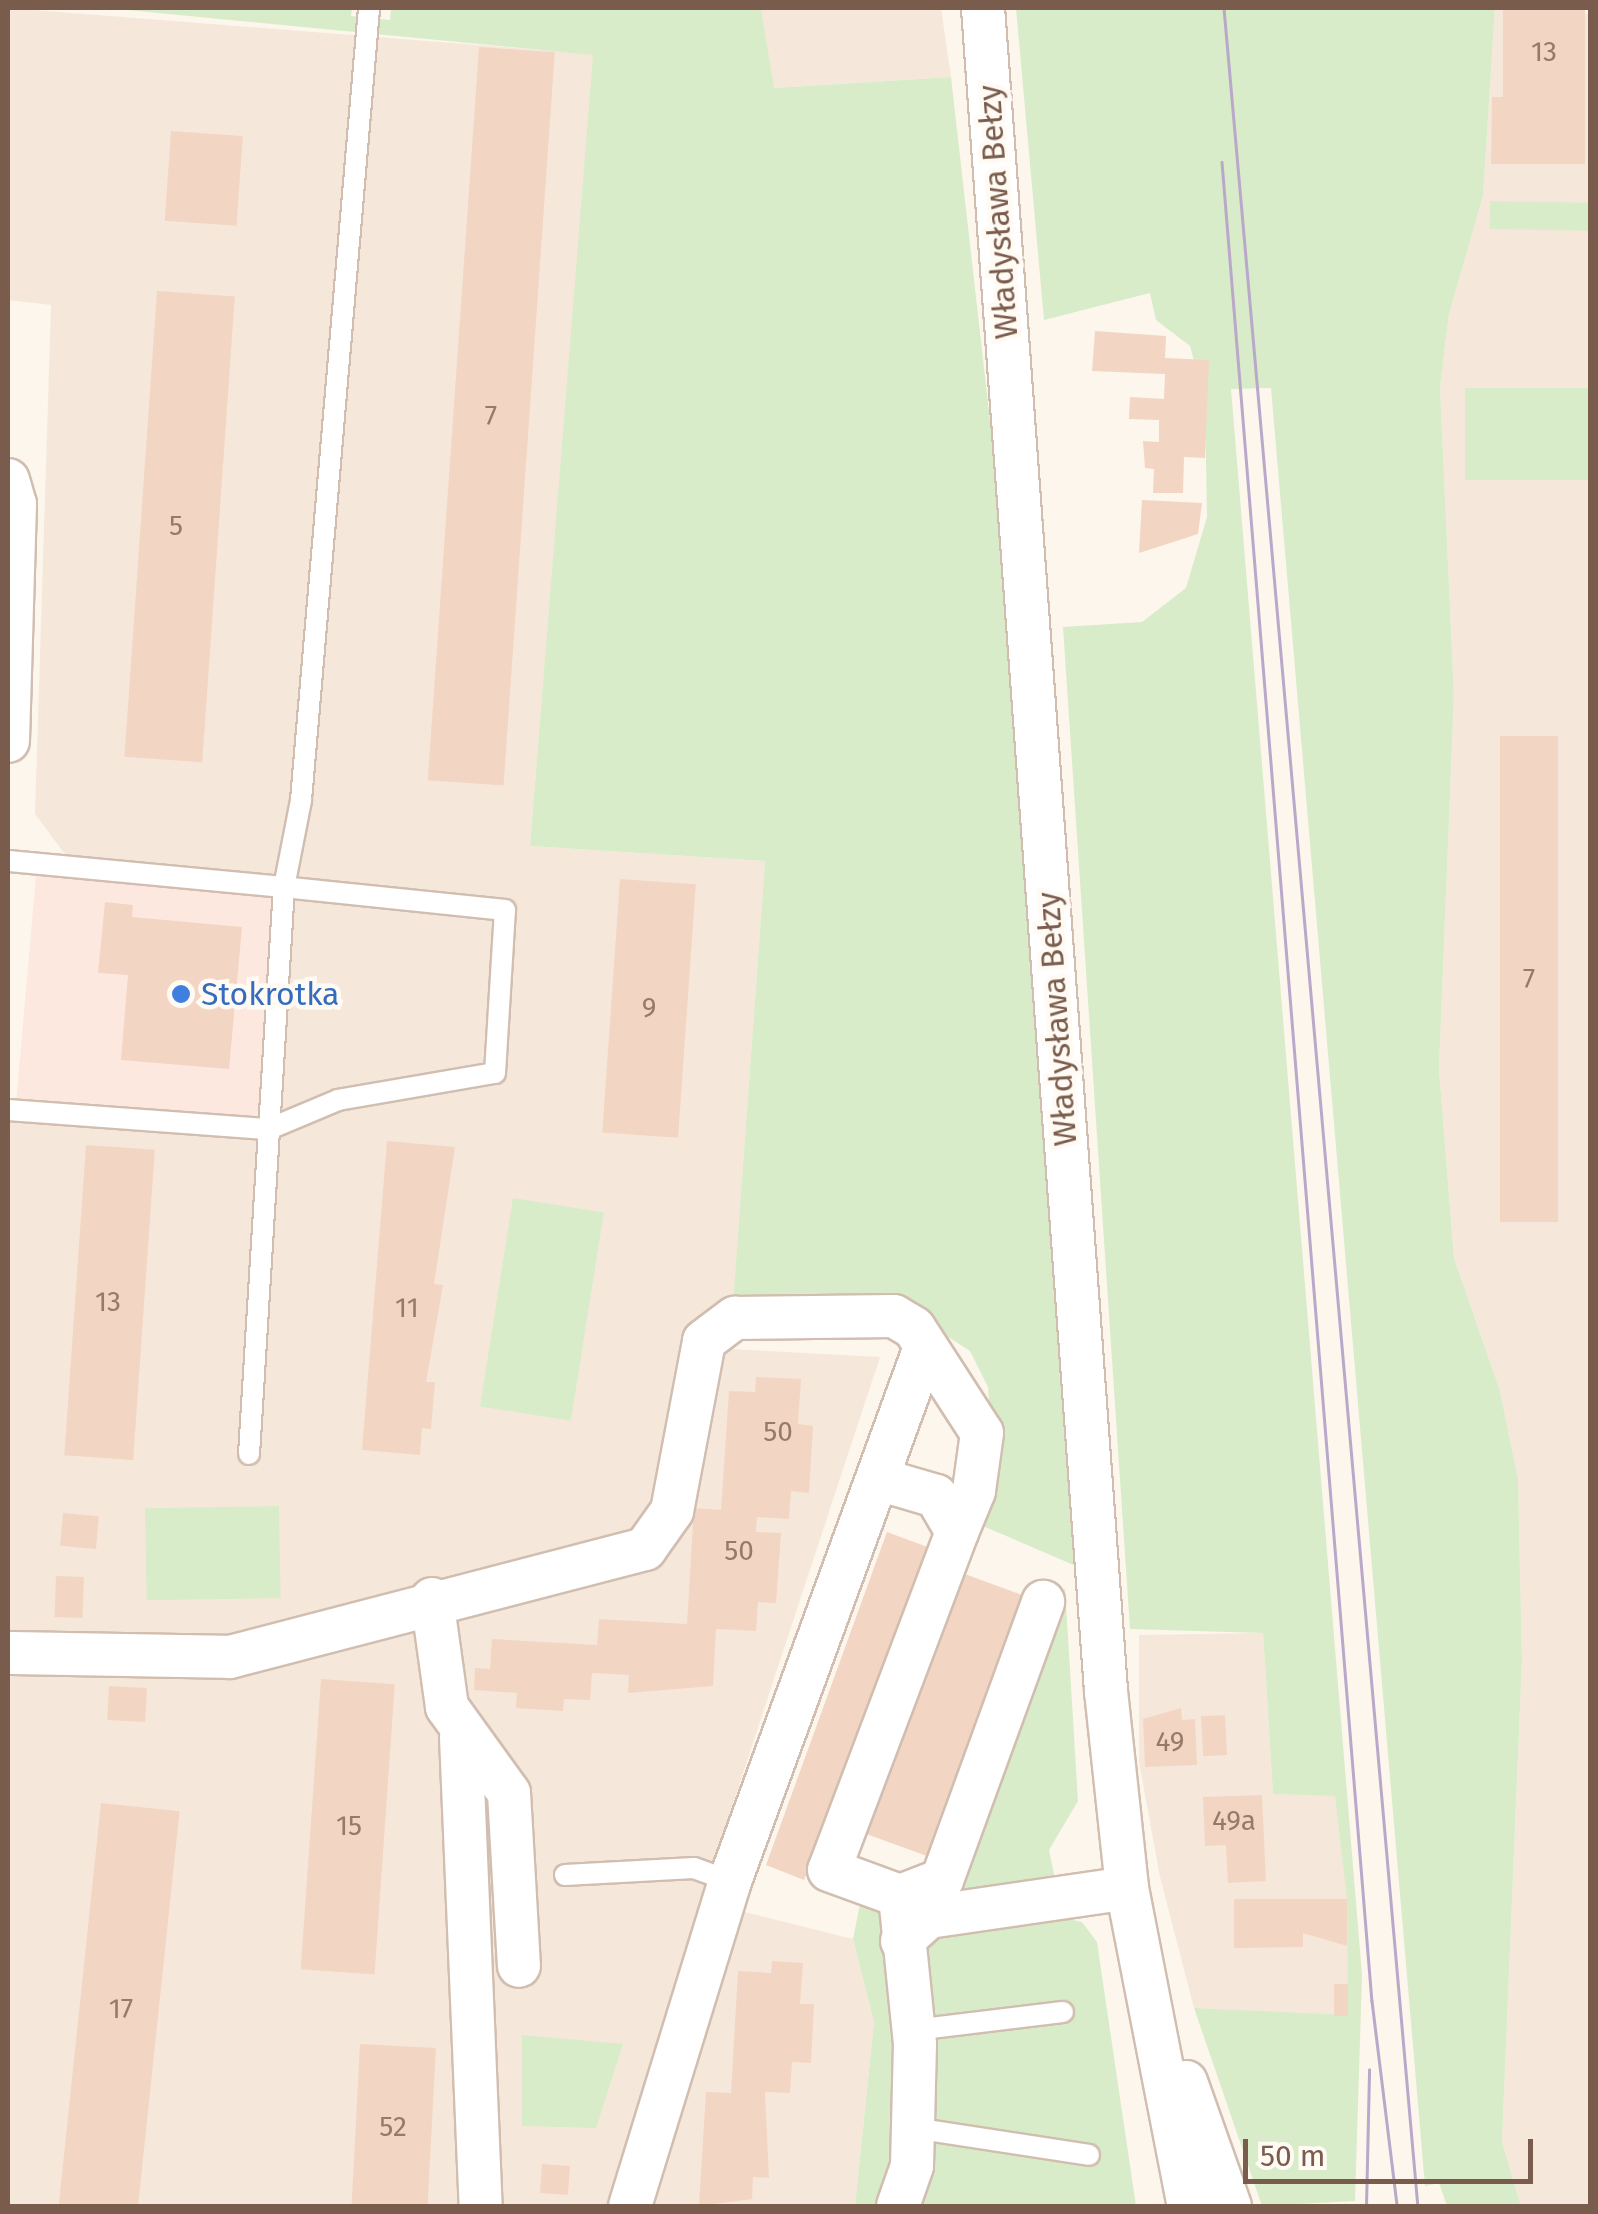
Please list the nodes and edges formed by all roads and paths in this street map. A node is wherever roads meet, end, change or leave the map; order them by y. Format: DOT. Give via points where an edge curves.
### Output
graph roads {
  1 [pos="369,8"];
  2 [pos="982,8"];
  3 [pos="11,492"];
  4 [pos="8,741"];
  5 [pos="8,861"];
  6 [pos="284,887"];
  7 [pos="8,1110"];
  8 [pos="269,1130"];
  9 [pos="924,1350"];
  10 [pos="249,1454"];
  11 [pos="878,1478"];
  12 [pos="956,1532"];
  13 [pos="432,1598"];
  14 [pos="1043,1602"];
  15 [pos="8,1653"];
  16 [pos="461,1737"];
  17 [pos="565,1875"];
  18 [pos="730,1881"];
  19 [pos="1128,1888"];
  20 [pos="900,1896"];
  21 [pos="902,1942"];
  22 [pos="518,1966"];
  23 [pos="1062,2012"];
  24 [pos="1160,2027"];
  25 [pos="914,2030"];
  26 [pos="914,2128"];
  27 [pos="1089,2156"];
  28 [pos="481,2206"];
  29 [pos="630,2206"];
  30 [pos="898,2206"];
  31 [pos="1189,2206"];
  32 [pos="1230,2206"];
  1 -- 6 [label="lane" via="301,800"];
  2 -- 19 [label="street, Władysława Bełzy"];
  3 -- 4 [label="street"];
  5 -- 6 [label="lane"];
  6 -- 8 [label="lane"];
  6 -- 8 [label="lane" via="506,910 495,1073 338,1100"];
  7 -- 8 [label="lane"];
  8 -- 10 [label="lane"];
  9 -- 11 [label="street"];
  9 -- 12 [label="street" via="982,1433"];
  9 -- 13 [label="street" via="894,1316 718,1323 704,1341 672,1512 645,1550"];
  11 -- 12 [label="street" via="936,1496"];
  11 -- 18 [label="street"];
  12 -- 20 [label="street" via="829,1870"];
  13 -- 15 [label="street" via="230,1656"];
  13 -- 16 [label="street" via="447,1707"];
  14 -- 20 [label="street" via="942,1880"];
  16 -- 22 [label="street" via="496,1767 509,1794"];
  16 -- 28 [label="street"];
  17 -- 18 [label="lane" via="694,1868"];
  18 -- 29 [label="street"];
  19 -- 21 [label="street" via="928,1917"];
  19 -- 24 [label="street, Władysława Bełzy"];
  20 -- 21 [label="street"];
  21 -- 25 [label="street"];
  23 -- 25 [label="lane"];
  24 -- 31 [label="street, Władysława Bełzy"];
  24 -- 32 [label="street, Władysława Bełzy"];
  25 -- 26 [label="street"];
  26 -- 27 [label="lane"];
  26 -- 30 [label="street"];
}
